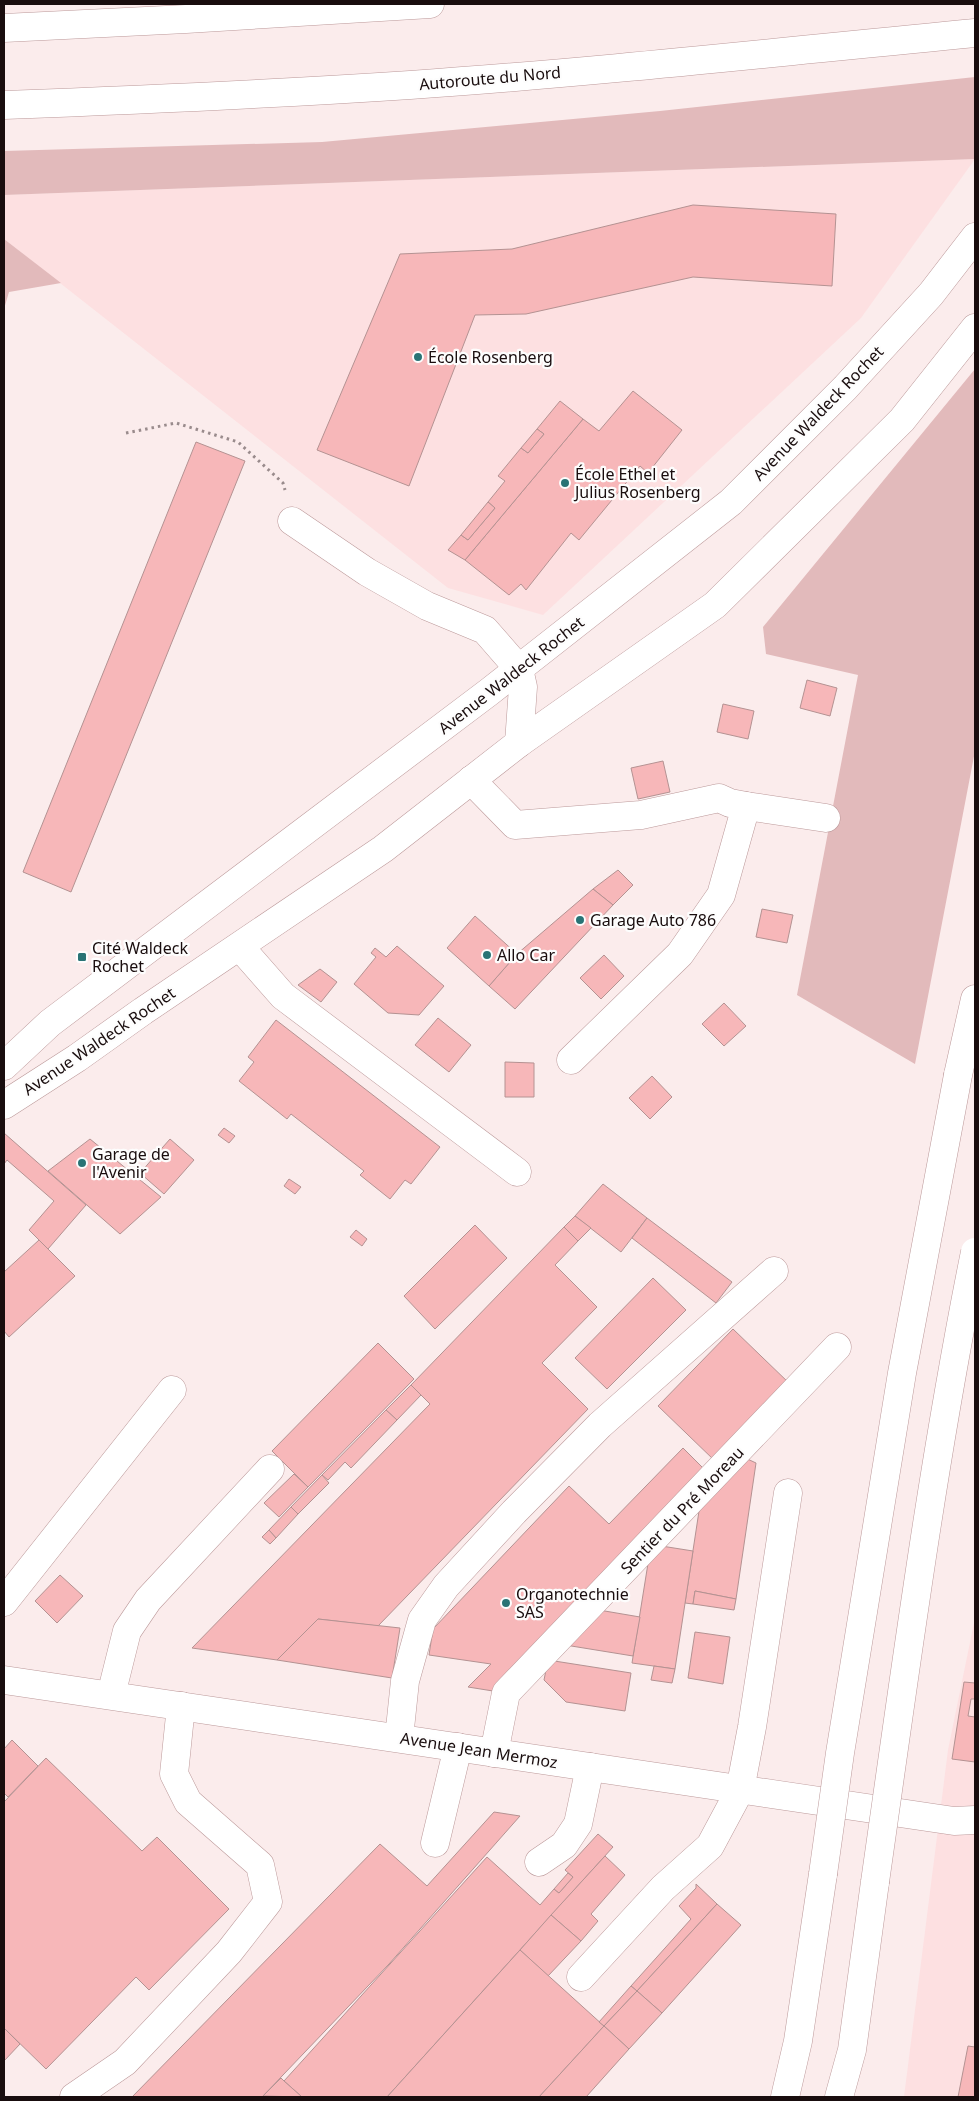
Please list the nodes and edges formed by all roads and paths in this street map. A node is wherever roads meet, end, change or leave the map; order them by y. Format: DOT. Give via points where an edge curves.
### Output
graph roads {
  1 [pos="430,4"];
  2 [pos="4,28"];
  3 [pos="975,33"];
  4 [pos="4,105"];
  5 [pos="975,237"];
  6 [pos="975,328"];
  7 [pos="126,433"];
  8 [pos="292,521"];
  9 [pos="519,670"];
  10 [pos="518,743"];
  11 [pos="472,780"];
  12 [pos="746,806"];
  13 [pos="826,818"];
  14 [pos="240,947"];
  15 [pos="975,999"];
  16 [pos="571,1060"];
  17 [pos="4,1066"];
  18 [pos="4,1105"];
  19 [pos="517,1172"];
  20 [pos="975,1252"];
  21 [pos="774,1271"];
  22 [pos="837,1347"];
  23 [pos="172,1390"];
  24 [pos="270,1469"];
  25 [pos="788,1493"];
  26 [pos="4,1602"];
  27 [pos="4,1680"];
  28 [pos="111,1695"];
  29 [pos="181,1706"];
  30 [pos="399,1738"];
  31 [pos="458,1747"];
  32 [pos="494,1753"];
  33 [pos="590,1767"];
  34 [pos="740,1790"];
  35 [pos="968,1824"];
  36 [pos="435,1843"];
  37 [pos="539,1862"];
  38 [pos="581,1977"];
  39 [pos="74,2097"];
  40 [pos="785,2097"];
  41 [pos="839,2097"];
  1 -- 2 [label="main road"];
  3 -- 4 [label="main road, Autoroute du Nord" via="411,85"];
  5 -- 9 [label="main road, Avenue Waldeck Rochet" via="931,294 845,388 731,502"];
  6 -- 10 [label="main road, Avenue Waldeck Rochet" via="902,420 715,605"];
  7 -- 8 [label="path" via="176,423 238,442 283,483"];
  8 -- 9 [label="main road" via="367,572 428,606 485,630"];
  9 -- 10 [label="main road" via="524,687"];
  9 -- 17 [label="main road, Avenue Waldeck Rochet" via="50,1023"];
  10 -- 11 [label="main road, Avenue Waldeck Rochet"];
  11 -- 12 [label="main road" via="515,825 641,815 719,798"];
  11 -- 14 [label="main road, Avenue Waldeck Rochet" via="383,849"];
  12 -- 13 [label="main road"];
  12 -- 16 [label="main road" via="721,895 680,954"];
  14 -- 18 [label="main road, Avenue Waldeck Rochet"];
  14 -- 19 [label="main road" via="283,996"];
  15 -- 40 [label="main road, bridge" via="902,1373 840,1753 798,2041"];
  20 -- 41 [label="main road, bridge" via="912,1620 852,2050"];
  21 -- 30 [label="main road" via="600,1425 446,1586 422,1620 405,1681"];
  22 -- 32 [label="main road, Sentier du Pré Moreau" via="506,1693"];
  23 -- 26 [label="main road"];
  24 -- 28 [label="main road" via="148,1600 126,1631"];
  25 -- 34 [label="main road"];
  27 -- 28 [label="main road, Avenue Jean Mermoz"];
  28 -- 29 [label="main road, Avenue Jean Mermoz"];
  29 -- 30 [label="main road, Avenue Jean Mermoz"];
  29 -- 39 [label="main road" via="174,1774 188,1802 260,1865 268,1902 229,1952 125,2062"];
  30 -- 31 [label="main road, Avenue Jean Mermoz"];
  31 -- 32 [label="main road, Avenue Jean Mermoz"];
  31 -- 36 [label="main road"];
  32 -- 33 [label="main road, Avenue Jean Mermoz"];
  33 -- 34 [label="main road, Avenue Jean Mermoz"];
  33 -- 37 [label="main road" via="578,1824 564,1845"];
  34 -- 35 [label="main road, Avenue Jean Mermoz"];
  34 -- 38 [label="main road" via="710,1846 663,1888"];
}
